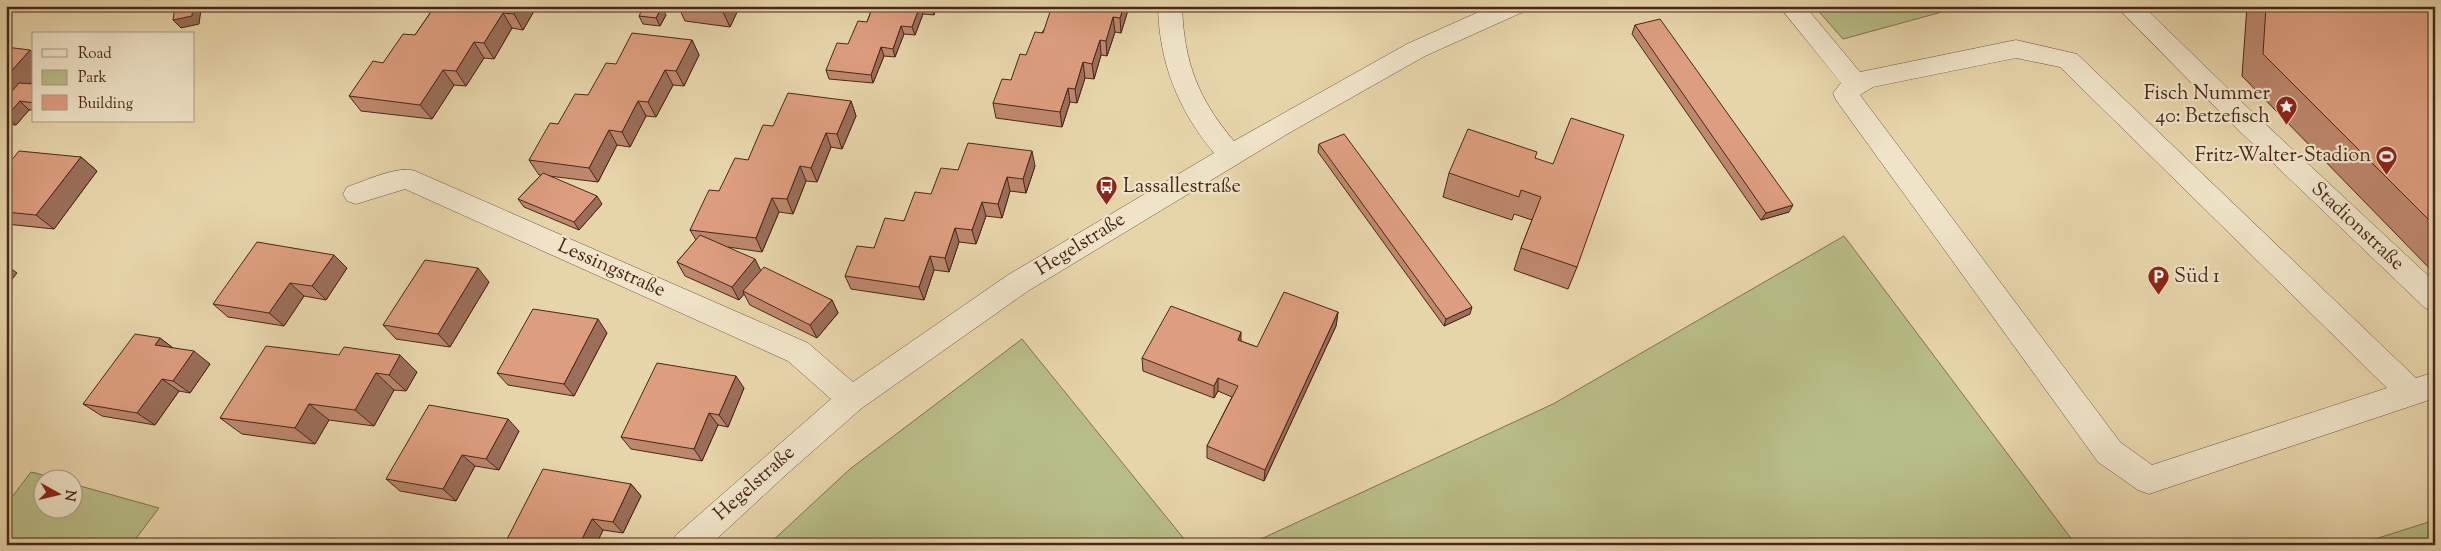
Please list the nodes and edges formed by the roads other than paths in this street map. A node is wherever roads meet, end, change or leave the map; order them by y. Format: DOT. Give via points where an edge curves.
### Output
graph roads {
  1 [pos="1170,6"];
  2 [pos="1515,6"];
  3 [pos="1791,6"];
  4 [pos="2128,6"];
  5 [pos="1857,85"];
  6 [pos="1230,155"];
  7 [pos="356,194"];
  8 [pos="2435,300"];
  9 [pos="2423,389"];
  10 [pos="852,399"];
  11 [pos="688,545"];
  1 -- 6 [label="street" via="1174,56 1187,91 1199,115"];
  2 -- 6 [label="street, Hegelstraße" via="1416,50"];
  3 -- 5 [label="street"];
  4 -- 8 [label="street, Stadionstraße"];
  5 -- 9 [label="street" via="1866,79 2016,49 2068,60"];
  5 -- 9 [label="street" via="1844,93 2109,452 2149,480"];
  6 -- 10 [label="street, Hegelstraße" via="1018,283"];
  7 -- 10 [label="street, Lessingstraße" via="406,178 798,352"];
  10 -- 11 [label="street, Hegelstraße"];
}
